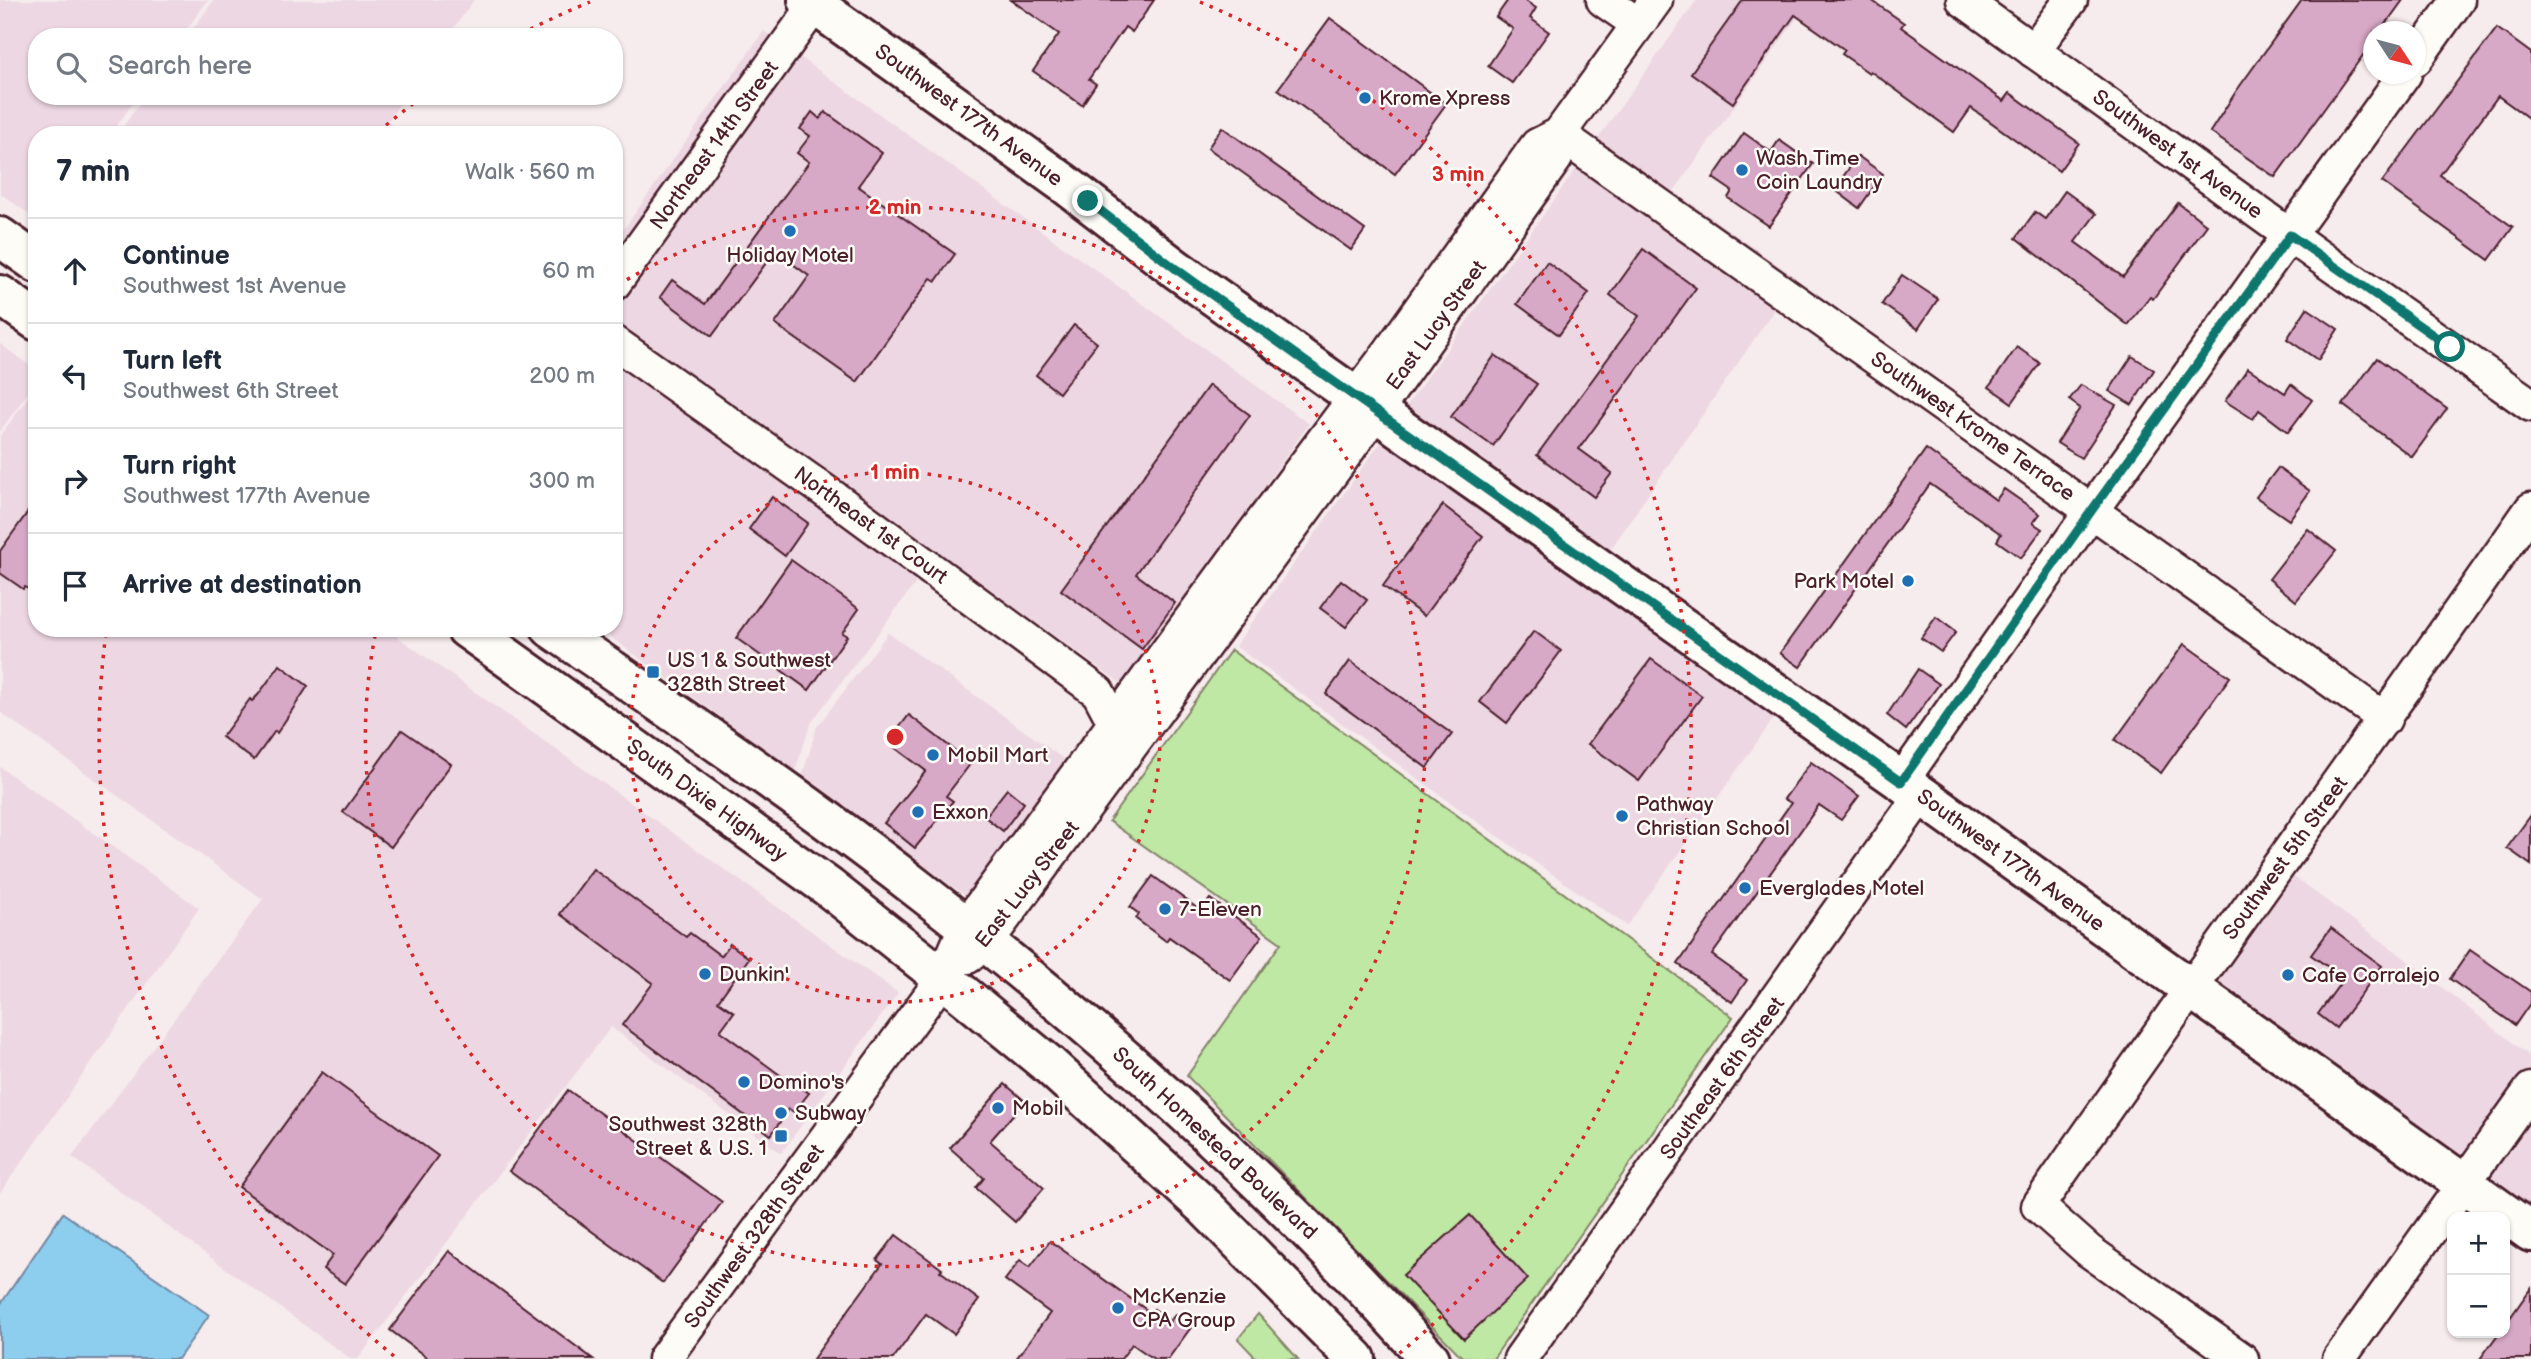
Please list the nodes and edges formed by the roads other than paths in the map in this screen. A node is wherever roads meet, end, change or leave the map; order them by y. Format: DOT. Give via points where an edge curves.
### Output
graph roads {
  1 [pos="1603,0"];
  2 [pos="1963,0"];
  3 [pos="2071,0"];
  4 [pos="2458,0"];
  5 [pos="811,3"];
  6 [pos="1647,12"];
  7 [pos="2426,45"];
  8 [pos="2033,51"];
  9 [pos="2398,84"];
  10 [pos="1559,134"];
  11 [pos="2290,235"];
  12 [pos="0,237"];
  13 [pos="28,257"];
  14 [pos="623,271"];
  15 [pos="0,295"];
  16 [pos="28,315"];
  17 [pos="623,348"];
  18 [pos="1365,403"];
  19 [pos="2531,405"];
  20 [pos="2531,509"];
  21 [pos="2092,510"];
  22 [pos="479,637"];
  23 [pos="564,637"];
  24 [pos="1133,713"];
  25 [pos="2385,719"];
  26 [pos="1911,789"];
  27 [pos="975,935"];
  28 [pos="943,978"];
  29 [pos="2190,990"];
  30 [pos="2531,1089"];
  31 [pos="2463,1184"];
  32 [pos="2531,1232"];
  33 [pos="664,1359"];
  34 [pos="1356,1359"];
  35 [pos="1430,1359"];
  36 [pos="1520,1359"];
  37 [pos="2242,1359"];
  38 [pos="2339,1359"];
  1 -- 6 [label="street"];
  2 -- 8 [label="street, Southwest 1st Avenue"];
  3 -- 8 [label="street"];
  4 -- 7 [label="street"];
  5 -- 14 [label="street, Northeast 14th Street"];
  5 -- 18 [label="main road, Southwest 177th Avenue"];
  6 -- 10 [label="street, East Lucy Street"];
  8 -- 11 [label="street, Southwest 1st Avenue"];
  9 -- 11 [label="street, Southeast 6th Street"];
  10 -- 18 [label="street, East Lucy Street" via="1556,158"];
  10 -- 21 [label="street, Southwest Krome Terrace"];
  11 -- 19 [label="street, Southwest 1st Avenue"];
  11 -- 21 [label="street, Southeast 6th Street"];
  12 -- 13 [label="main road"];
  15 -- 16 [label="main road"];
  17 -- 24 [label="street, Northeast 1st Court"];
  18 -- 24 [label="street, East Lucy Street" via="1342,459"];
  18 -- 26 [label="main road, Southwest 177th Avenue"];
  20 -- 25 [label="street, Southwest 5th Street"];
  21 -- 25 [label="street, Southwest Krome Terrace"];
  21 -- 26 [label="street, Southeast 6th Street"];
  22 -- 28 [label="main road, South Dixie Highway" via="828,887"];
  23 -- 27 [label="main road" via="736,755"];
  24 -- 27 [label="street, East Lucy Street"];
  25 -- 29 [label="street, Southwest 5th Street"];
  26 -- 29 [label="main road, Southwest 177th Avenue"];
  26 -- 36 [label="street, Southeast 6th Street"];
  27 -- 28 [label="street, East Lucy Street"];
  27 -- 35 [label="main road, South Homestead Boulevard" via="1073,1013 1201,1127 1328,1250"];
  28 -- 33 [label="street, Southwest 328th Street"];
  28 -- 34 [label="main road" via="1049,1065 1206,1208"];
  29 -- 31 [label="main road, Southwest 177th Avenue"];
  29 -- 37 [label="street, Southwest 5th Street" via="2039,1206 2089,1251"];
  30 -- 31 [label="street"];
  31 -- 32 [label="main road, Southwest 177th Avenue"];
  31 -- 38 [label="street"];
}
